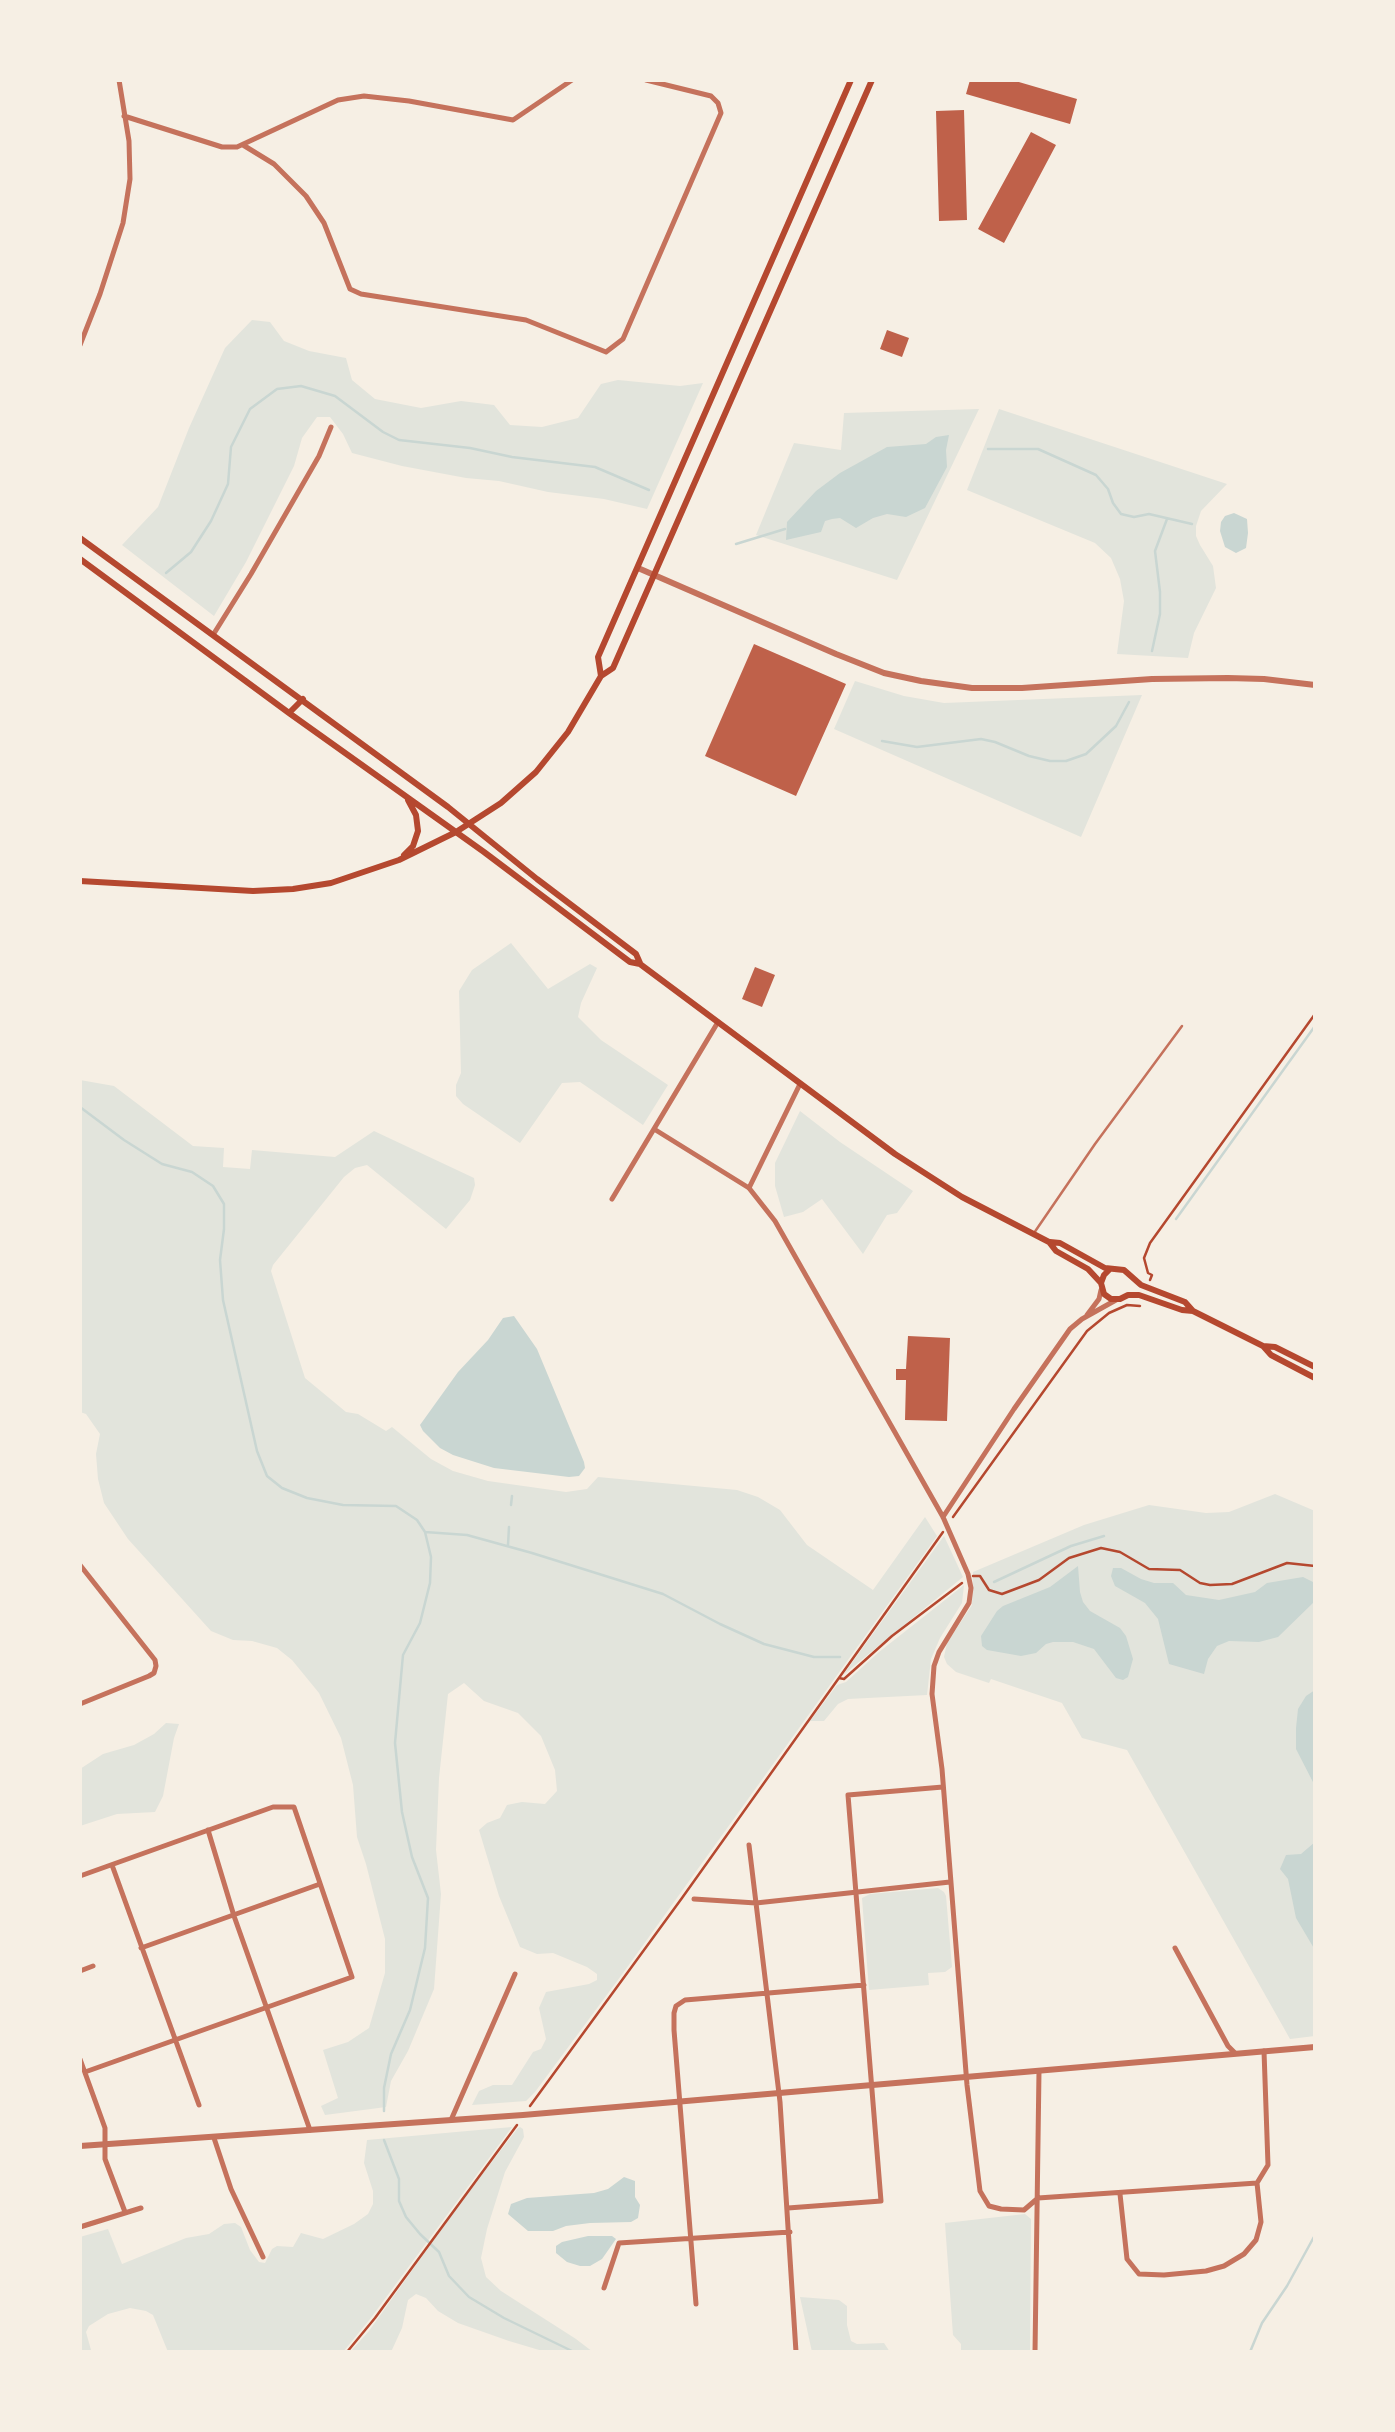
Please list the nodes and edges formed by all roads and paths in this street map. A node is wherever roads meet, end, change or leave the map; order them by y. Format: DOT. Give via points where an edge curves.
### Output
graph roads {
  1 [pos="119,80"];
  2 [pos="572,80"];
  3 [pos="646,80"];
  4 [pos="850,80"];
  5 [pos="872,80"];
  6 [pos="124,116"];
  7 [pos="244,145"];
  8 [pos="80,345"];
  9 [pos="331,427"];
  10 [pos="80,538"];
  11 [pos="80,559"];
  12 [pos="638,568"];
  13 [pos="654,574"];
  14 [pos="213,635"];
  15 [pos="202,648"];
  16 [pos="601,676"];
  17 [pos="1315,685"];
  18 [pos="303,699"];
  19 [pos="289,713"];
  20 [pos="402,793"];
  21 [pos="469,824"];
  22 [pos="456,832"];
  23 [pos="399,860"];
  24 [pos="80,881"];
  25 [pos="640,964"];
  26 [pos="1315,1014"];
  27 [pos="718,1022"];
  28 [pos="1182,1026"];
  29 [pos="800,1084"];
  30 [pos="654,1129"];
  31 [pos="750,1188"];
  32 [pos="612,1199"];
  33 [pos="1034,1234"];
  34 [pos="1049,1242"];
  35 [pos="1110,1269"];
  36 [pos="1131,1277"];
  37 [pos="1148,1285"];
  38 [pos="1101,1286"];
  39 [pos="1128,1295"];
  40 [pos="1143,1299"];
  41 [pos="1116,1300"];
  42 [pos="1193,1310"];
  43 [pos="1086,1317"];
  44 [pos="1263,1346"];
  45 [pos="1315,1368"];
  46 [pos="1315,1378"];
  47 [pos="953,1517"];
  48 [pos="943,1518"];
  49 [pos="942,1534"];
  50 [pos="80,1566"];
  51 [pos="1315,1566"];
  52 [pos="969,1578"];
  53 [pos="838,1678"];
  54 [pos="80,1704"];
  55 [pos="943,1787"];
  56 [pos="208,1830"];
  57 [pos="749,1845"];
  58 [pos="112,1865"];
  59 [pos="80,1876"];
  60 [pos="950,1882"];
  61 [pos="320,1884"];
  62 [pos="856,1892"];
  63 [pos="694,1898"];
  64 [pos="756,1903"];
  65 [pos="234,1916"];
  66 [pos="141,1948"];
  67 [pos="1176,1948"];
  68 [pos="93,1966"];
  69 [pos="80,1971"];
  70 [pos="515,1974"];
  71 [pos="864,1985"];
  72 [pos="767,1994"];
  73 [pos="266,2008"];
  74 [pos="176,2040"];
  75 [pos="1315,2047"];
  76 [pos="1264,2051"];
  77 [pos="1235,2053"];
  78 [pos="80,2059"];
  79 [pos="1039,2070"];
  80 [pos="85,2072"];
  81 [pos="967,2076"];
  82 [pos="872,2084"];
  83 [pos="778,2093"];
  84 [pos="681,2101"];
  85 [pos="199,2105"];
  86 [pos="523,2115"];
  87 [pos="451,2120"];
  88 [pos="310,2131"];
  89 [pos="214,2138"];
  90 [pos="105,2144"];
  91 [pos="80,2146"];
  92 [pos="1257,2183"];
  93 [pos="1120,2194"];
  94 [pos="1038,2198"];
  95 [pos="141,2208"];
  96 [pos="788,2208"];
  97 [pos="125,2212"];
  98 [pos="80,2227"];
  99 [pos="790,2232"];
  100 [pos="692,2240"];
  101 [pos="262,2257"];
  102 [pos="604,2288"];
  103 [pos="696,2304"];
  104 [pos="347,2352"];
  105 [pos="796,2352"];
  106 [pos="1035,2352"];
  1 -- 6 [label="street"];
  2 -- 7 [label="street" via="513,120 364,96 338,100"];
  3 -- 7 [label="street" via="711,96 721,114 623,339 606,352 526,320 350,289 306,196"];
  4 -- 12 [label="main road"];
  5 -- 13 [label="main road"];
  6 -- 7 [label="street" via="222,147"];
  6 -- 8 [label="street" via="130,179 123,224"];
  9 -- 14 [label="street"];
  10 -- 14 [label="main road"];
  11 -- 15 [label="main road"];
  12 -- 13 [label="street"];
  12 -- 16 [label="main road" via="598,658"];
  13 -- 16 [label="main road" via="613,668"];
  13 -- 17 [label="street" via="836,654 921,682 1022,688 1228,678"];
  14 -- 15 [label="main road"];
  14 -- 18 [label="main road"];
  15 -- 19 [label="main road"];
  16 -- 21 [label="main road" via="536,772"];
  18 -- 19 [label="main road"];
  18 -- 21 [label="main road"];
  19 -- 20 [label="main road"];
  20 -- 22 [label="main road"];
  20 -- 23 [label="main road" via="418,832"];
  21 -- 22 [label="main road"];
  21 -- 25 [label="main road" via="636,954"];
  22 -- 23 [label="main road"];
  22 -- 25 [label="main road"];
  23 -- 24 [label="main road" via="331,882 273,890"];
  25 -- 27 [label="main road"];
  26 -- 37 [label="path" via="1150,1243 1144,1258 1152,1275"];
  27 -- 29 [label="main road"];
  27 -- 30 [label="street"];
  28 -- 33 [label="lane"];
  29 -- 31 [label="street"];
  29 -- 33 [label="main road" via="941,1184"];
  30 -- 31 [label="street"];
  30 -- 32 [label="street"];
  31 -- 48 [label="street"];
  33 -- 34 [label="main road"];
  34 -- 35 [label="main road"];
  34 -- 38 [label="main road"];
  35 -- 36 [label="main road"];
  35 -- 38 [label="main road"];
  36 -- 39 [label="main road"];
  36 -- 42 [label="main road"];
  38 -- 41 [label="main road"];
  38 -- 43 [label="street"];
  39 -- 41 [label="main road"];
  39 -- 42 [label="main road"];
  40 -- 47 [label="path" via="1140,1307 1130,1304 1090,1327"];
  41 -- 43 [label="street"];
  42 -- 44 [label="main road"];
  43 -- 48 [label="street" via="1056,1348"];
  44 -- 45 [label="main road"];
  44 -- 46 [label="main road"];
  48 -- 52 [label="street"];
  49 -- 53 [label="path"];
  50 -- 54 [label="street" via="155,1660 150,1676"];
  51 -- 52 [label="path" via="1288,1563 1232,1584 1210,1585 1101,1548 1002,1594 980,1576"];
  52 -- 53 [label="path"];
  52 -- 55 [label="street" via="969,1602 942,1644 933,1674"];
  53 -- 86 [label="path"];
  55 -- 60 [label="street"];
  55 -- 62 [label="street" via="848,1795"];
  56 -- 58 [label="street"];
  56 -- 61 [label="street" via="273,1807 294,1807"];
  56 -- 65 [label="street"];
  57 -- 64 [label="street"];
  58 -- 59 [label="street"];
  58 -- 66 [label="street"];
  60 -- 62 [label="street"];
  60 -- 81 [label="street"];
  61 -- 65 [label="street"];
  61 -- 73 [label="street" via="352,1977"];
  62 -- 64 [label="street"];
  62 -- 71 [label="street"];
  63 -- 64 [label="street"];
  64 -- 72 [label="street"];
  65 -- 66 [label="street"];
  65 -- 73 [label="street"];
  66 -- 74 [label="street"];
  67 -- 77 [label="street"];
  68 -- 69 [label="street"];
  70 -- 87 [label="street"];
  71 -- 72 [label="street"];
  71 -- 82 [label="street"];
  72 -- 83 [label="street"];
  72 -- 84 [label="street" via="676,2006"];
  73 -- 74 [label="street"];
  73 -- 88 [label="street"];
  74 -- 80 [label="street"];
  74 -- 85 [label="street"];
  75 -- 76 [label="street"];
  76 -- 77 [label="street"];
  76 -- 92 [label="street" via="1268,2165"];
  77 -- 79 [label="street"];
  78 -- 80 [label="street"];
  79 -- 81 [label="street"];
  79 -- 94 [label="street"];
  80 -- 90 [label="street"];
  81 -- 82 [label="street"];
  81 -- 94 [label="street" via="980,2191 989,2206 1001,2209 1024,2210"];
  82 -- 83 [label="street"];
  82 -- 96 [label="street" via="881,2200"];
  83 -- 84 [label="street"];
  83 -- 96 [label="street"];
  84 -- 86 [label="street"];
  84 -- 100 [label="street"];
  86 -- 87 [label="street"];
  86 -- 104 [label="path"];
  87 -- 88 [label="street"];
  88 -- 89 [label="street"];
  89 -- 90 [label="street"];
  89 -- 101 [label="street"];
  90 -- 91 [label="street"];
  90 -- 97 [label="street"];
  92 -- 93 [label="street"];
  92 -- 93 [label="street" via="1262,2222 1256,2240 1244,2254 1206,2272 1139,2274 1127,2258"];
  93 -- 94 [label="street"];
  94 -- 106 [label="street"];
  95 -- 97 [label="street"];
  96 -- 99 [label="street"];
  97 -- 98 [label="street"];
  99 -- 100 [label="street"];
  99 -- 105 [label="street"];
  100 -- 102 [label="street" via="619,2243"];
  100 -- 103 [label="street"];
}
